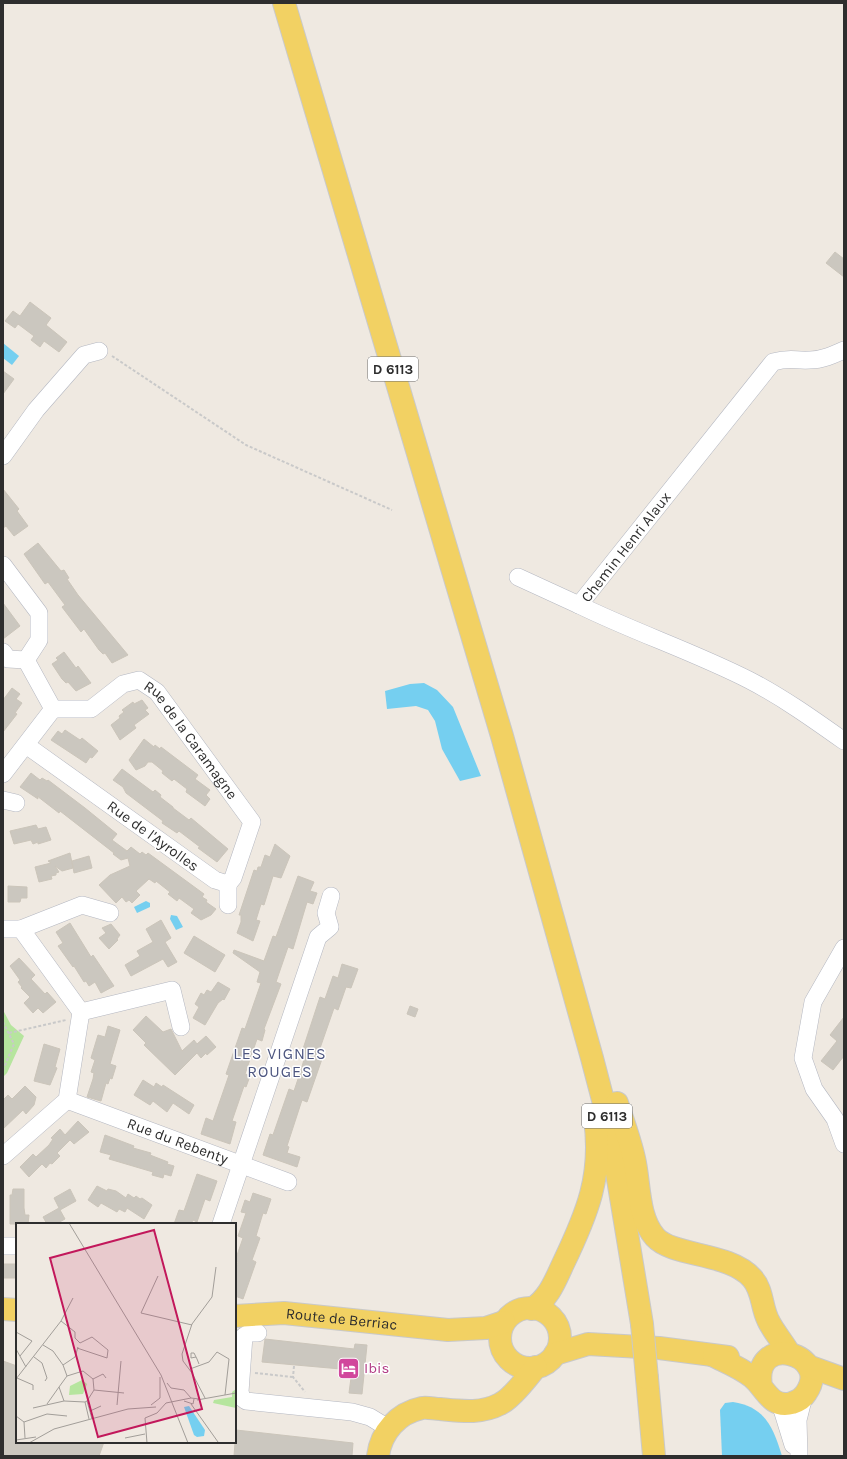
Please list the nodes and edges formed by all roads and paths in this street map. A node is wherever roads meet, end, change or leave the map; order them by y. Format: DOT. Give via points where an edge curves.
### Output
graph roads {
  1 [pos="284,3"];
  2 [pos="844,350"];
  3 [pos="99,351"];
  4 [pos="3,456"];
  5 [pos="392,510"];
  6 [pos="3,565"];
  7 [pos="518,577"];
  8 [pos="579,605"];
  9 [pos="3,652"];
  10 [pos="26,660"];
  11 [pos="53,710"];
  12 [pos="502,736"];
  13 [pos="844,741"];
  14 [pos="26,745"];
  15 [pos="3,774"];
  16 [pos="228,884"];
  17 [pos="331,896"];
  18 [pos="228,905"];
  19 [pos="110,913"];
  20 [pos="551,914"];
  21 [pos="3,929"];
  22 [pos="20,929"];
  23 [pos="844,948"];
  24 [pos="81,1014"];
  25 [pos="3,1022"];
  26 [pos="181,1027"];
  27 [pos="9,1033"];
  28 [pos="601,1054"];
  29 [pos="3,1070"];
  30 [pos="67,1100"];
  31 [pos="843,1134"];
  32 [pos="3,1156"];
  33 [pos="240,1165"];
  34 [pos="288,1182"];
  35 [pos="221,1223"];
  36 [pos="3,1246"];
  37 [pos="16,1246"];
  38 [pos="532,1308"];
  39 [pos="3,1309"];
  40 [pos="16,1310"];
  41 [pos="236,1316"];
  42 [pos="504,1322"];
  43 [pos="642,1324"];
  44 [pos="557,1327"];
  45 [pos="448,1330"];
  46 [pos="258,1332"];
  47 [pos="588,1344"];
  48 [pos="504,1353"];
  49 [pos="790,1353"];
  50 [pos="555,1354"];
  51 [pos="714,1356"];
  52 [pos="766,1362"];
  53 [pos="294,1366"];
  54 [pos="808,1366"];
  55 [pos="536,1367"];
  56 [pos="242,1372"];
  57 [pos="293,1377"];
  58 [pos="844,1379"];
  59 [pos="844,1382"];
  60 [pos="761,1386"];
  61 [pos="806,1393"];
  62 [pos="509,1396"];
  63 [pos="780,1403"];
  64 [pos="305,1406"];
  65 [pos="388,1428"];
  66 [pos="378,1456"];
  67 [pos="654,1456"];
  68 [pos="798,1456"];
  1 -- 12 [label="main road, D 6113"];
  2 -- 8 [label="street, Chemin Henri Alaux" via="831,356 810,360 786,358 772,362"];
  3 -- 4 [label="street" via="84,355 36,410"];
  3 -- 5 [label="path" via="115,358 246,445"];
  6 -- 10 [label="street" via="39,613 39,640"];
  7 -- 8 [label="street"];
  8 -- 13 [label="street, Chemin Henri Alaux" via="749,680 802,711"];
  9 -- 10 [label="street" via="8,659"];
  10 -- 11 [label="street"];
  11 -- 14 [label="street"];
  11 -- 16 [label="street, Rue de la Caramagne" via="91,709 123,684 139,680 157,692 252,822 234,878"];
  12 -- 20 [label="main road, D 6113"];
  12 -- 28 [label="main road, D 6113" via="563,922"];
  14 -- 15 [label="street"];
  14 -- 16 [label="street, Rue de l'Ayrolles" via="215,880"];
  16 -- 18 [label="street"];
  17 -- 33 [label="street" via="326,913 330,927 318,937"];
  19 -- 22 [label="street" via="82,905"];
  20 -- 38 [label="main road" via="594,1110 598,1148 590,1204 549,1293 541,1303"];
  20 -- 43 [label="main road, D 6113" via="608,1119"];
  21 -- 22 [label="street"];
  22 -- 24 [label="street"];
  23 -- 31 [label="street" via="813,1002 803,1058 814,1089"];
  24 -- 26 [label="street" via="172,990"];
  24 -- 27 [label="path"];
  24 -- 30 [label="street"];
  25 -- 27 [label="path"];
  27 -- 29 [label="path" via="14,1044"];
  28 -- 43 [label="main road, D 6113" via="629,1178 642,1254"];
  28 -- 49 [label="main road" via="634,1158 643,1212 648,1226 656,1238 670,1246 722,1260 752,1277 760,1290 768,1320"];
  30 -- 32 [label="street"];
  30 -- 33 [label="street, Rue du Rebenty"];
  33 -- 34 [label="street, Rue du Rebenty"];
  33 -- 35 [label="street"];
  36 -- 37 [label="street"];
  38 -- 42 [label="main road" via="516,1311"];
  38 -- 44 [label="main road" via="547,1314"];
  39 -- 40 [label="main road"];
  41 -- 45 [label="main road, Route de Berriac" via="284,1313"];
  42 -- 45 [label="main road, Route de Berriac" via="486,1328"];
  42 -- 48 [label="main road" via="500,1341"];
  43 -- 67 [label="main road, D 6113, bridge"];
  44 -- 47 [label="main road"];
  44 -- 50 [label="main road" via="559,1340"];
  45 -- 48 [label="main road, Route de Berriac" via="487,1342"];
  46 -- 56 [label="street" via="244,1336"];
  47 -- 50 [label="main road"];
  47 -- 51 [label="main road" via="659,1348"];
  48 -- 55 [label="main road" via="519,1366"];
  48 -- 62 [label="main road" via="510,1376"];
  49 -- 52 [label="main road" via="781,1353"];
  49 -- 54 [label="main road" via="797,1355"];
  50 -- 55 [label="main road" via="547,1363"];
  51 -- 52 [label="main road"];
  51 -- 60 [label="main road" via="751,1376"];
  52 -- 60 [label="main road" via="761,1369"];
  53 -- 57 [label="path"];
  54 -- 58 [label="main road"];
  54 -- 61 [label="main road" via="811,1381"];
  55 -- 62 [label="main road" via="525,1382"];
  56 -- 57 [label="path"];
  56 -- 64 [label="street" via="240,1392 246,1401"];
  57 -- 64 [label="path" via="306,1393"];
  59 -- 61 [label="main road"];
  60 -- 63 [label="main road" via="772,1400"];
  61 -- 63 [label="main road" via="797,1402"];
  61 -- 68 [label="street" via="798,1420"];
  62 -- 65 [label="main road" via="502,1404 470,1412 423,1408 400,1416"];
  63 -- 68 [label="street"];
  64 -- 65 [label="street" via="352,1412 370,1417"];
  65 -- 66 [label="main road" via="379,1445"];
}
